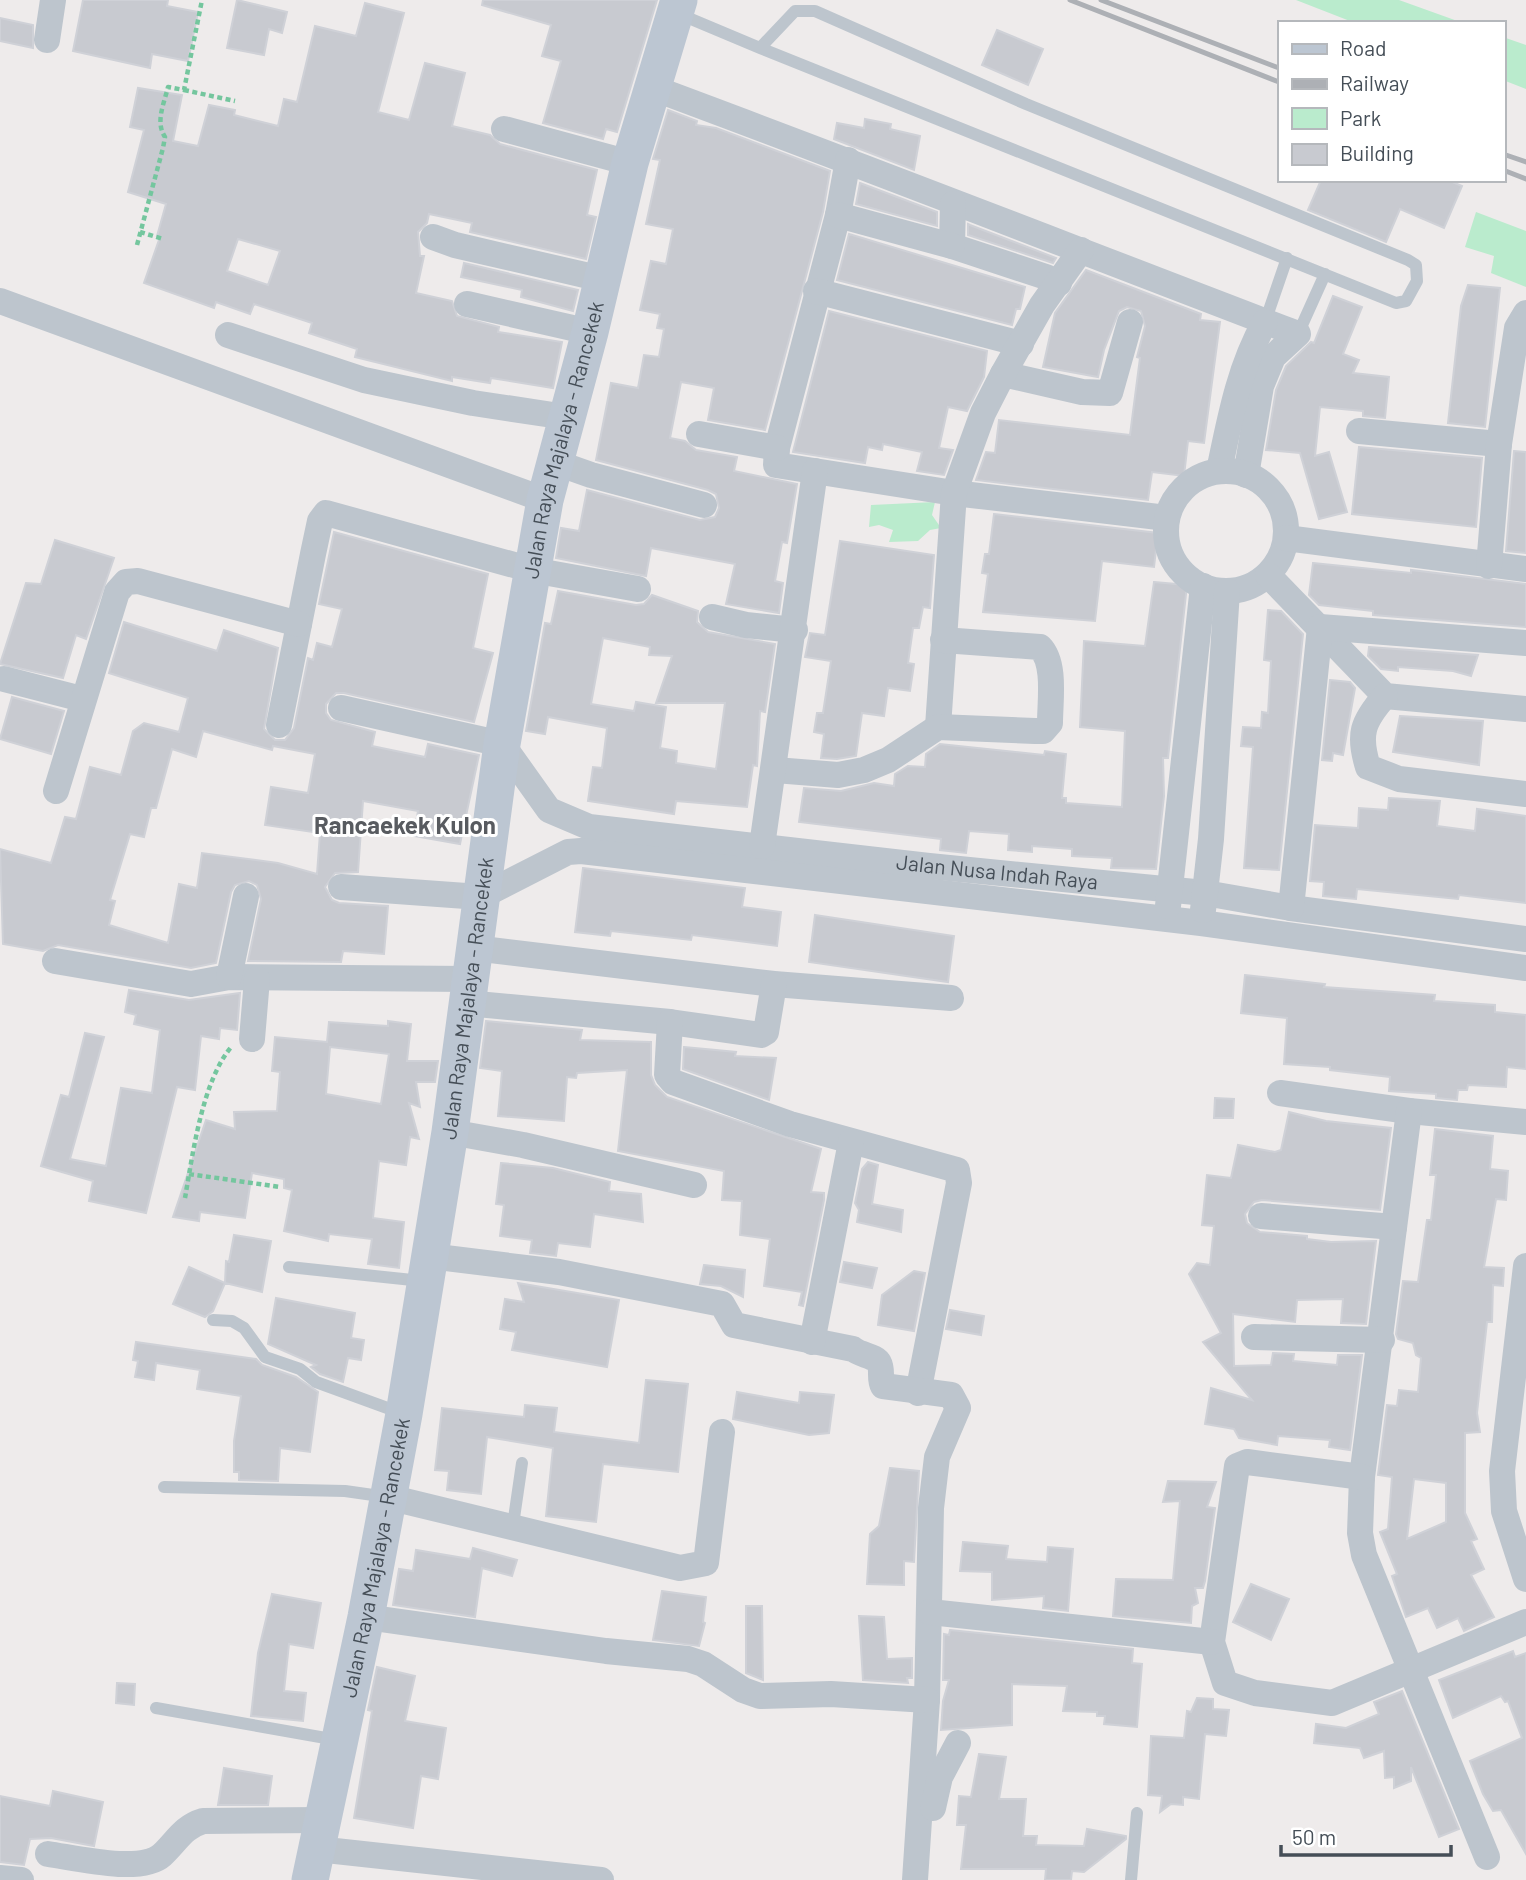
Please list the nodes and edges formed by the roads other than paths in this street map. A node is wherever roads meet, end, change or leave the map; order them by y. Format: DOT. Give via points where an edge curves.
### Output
graph roads {
  1 [pos="53,0"];
  2 [pos="677,6"];
  3 [pos="47,40"];
  4 [pos="760,48"];
  5 [pos="653,88"];
  6 [pos="504,129"];
  7 [pos="848,160"];
  8 [pos="630,163"];
  9 [pos="953,204"];
  10 [pos="838,215"];
  11 [pos="433,237"];
  12 [pos="952,246"];
  13 [pos="1082,250"];
  14 [pos="1287,258"];
  15 [pos="1325,274"];
  16 [pos="602,279"];
  17 [pos="1059,284"];
  18 [pos="816,291"];
  19 [pos="0,301"];
  20 [pos="467,304"];
  21 [pos="1526,313"];
  22 [pos="1130,322"];
  23 [pos="1265,322"];
  24 [pos="590,332"];
  25 [pos="1298,334"];
  26 [pos="228,335"];
  27 [pos="1021,344"];
  28 [pos="1003,374"];
  29 [pos="566,417"];
  30 [pos="1359,430"];
  31 [pos="699,434"];
  32 [pos="1499,444"];
  33 [pos="777,448"];
  34 [pos="557,463"];
  35 [pos="815,471"];
  36 [pos="1219,471"];
  37 [pos="1246,475"];
  38 [pos="954,492"];
  39 [pos="545,500"];
  40 [pos="704,505"];
  41 [pos="1167,518"];
  42 [pos="1286,538"];
  43 [pos="1489,566"];
  44 [pos="531,569"];
  45 [pos="1526,569"];
  46 [pos="1268,575"];
  47 [pos="638,589"];
  48 [pos="1215,589"];
  49 [pos="712,617"];
  50 [pos="299,624"];
  51 [pos="1320,627"];
  52 [pos="795,630"];
  53 [pos="943,640"];
  54 [pos="1526,643"];
  55 [pos="4,679"];
  56 [pos="1385,696"];
  57 [pos="82,699"];
  58 [pos="341,708"];
  59 [pos="1526,709"];
  60 [pos="279,725"];
  61 [pos="938,727"];
  62 [pos="502,744"];
  63 [pos="775,770"];
  64 [pos="56,791"];
  65 [pos="1526,794"];
  66 [pos="762,846"];
  67 [pos="927,879"];
  68 [pos="341,887"];
  69 [pos="1169,891"];
  70 [pos="1205,893"];
  71 [pos="246,896"];
  72 [pos="480,897"];
  73 [pos="1292,908"];
  74 [pos="1167,919"];
  75 [pos="1201,923"];
  76 [pos="1526,939"];
  77 [pos="55,961"];
  78 [pos="1526,968"];
  79 [pos="229,976"];
  80 [pos="469,977"];
  81 [pos="257,979"];
  82 [pos="774,984"];
  83 [pos="951,998"];
  84 [pos="670,1022"];
  85 [pos="252,1039"];
  86 [pos="1280,1093"];
  87 [pos="1409,1111"];
  88 [pos="1526,1122"];
  89 [pos="450,1132"];
  90 [pos="851,1142"];
  91 [pos="694,1185"];
  92 [pos="1261,1216"];
  93 [pos="1394,1227"];
  94 [pos="1526,1266"];
  95 [pos="289,1267"];
  96 [pos="427,1269"];
  97 [pos="213,1320"];
  98 [pos="1254,1337"];
  99 [pos="1382,1340"];
  100 [pos="812,1342"];
  101 [pos="918,1393"];
  102 [pos="404,1414"];
  103 [pos="722,1432"];
  104 [pos="522,1463"];
  105 [pos="1362,1477"];
  106 [pos="164,1487"];
  107 [pos="388,1497"];
  108 [pos="513,1525"];
  109 [pos="1526,1578"];
  110 [pos="930,1612"];
  111 [pos="366,1617"];
  112 [pos="1526,1622"];
  113 [pos="1212,1642"];
  114 [pos="1412,1670"];
  115 [pos="927,1700"];
  116 [pos="156,1708"];
  117 [pos="341,1741"];
  118 [pos="958,1743"];
  119 [pos="1137,1813"];
  120 [pos="316,1850"];
  121 [pos="48,1854"];
  122 [pos="1487,1857"];
  123 [pos="76,1869"];
  124 [pos="0,1878"];
  125 [pos="21,1880"];
  126 [pos="601,1880"];
  127 [pos="915,1880"];
  128 [pos="927,1880"];
  129 [pos="1131,1880"];
  1 -- 3 [label="street"];
  2 -- 4 [label="lane"];
  2 -- 5 [label="main road, Jalan Raya Majalaya - Rancekek"];
  4 -- 14 [label="lane"];
  4 -- 15 [label="lane" via="795,11 815,11 1026,104 1408,260 1418,271 1411,294 1396,303"];
  5 -- 7 [label="street"];
  5 -- 8 [label="main road, Jalan Raya Majalaya - Rancekek"];
  6 -- 8 [label="street"];
  7 -- 9 [label="street"];
  7 -- 10 [label="street"];
  8 -- 16 [label="main road, Jalan Raya Majalaya - Rancekek"];
  9 -- 12 [label="street"];
  9 -- 13 [label="street"];
  10 -- 12 [label="street"];
  10 -- 18 [label="street"];
  11 -- 16 [label="street"];
  12 -- 17 [label="street"];
  13 -- 17 [label="street"];
  13 -- 23 [label="street"];
  14 -- 15 [label="lane"];
  14 -- 23 [label="lane"];
  15 -- 25 [label="lane"];
  16 -- 24 [label="main road, Jalan Raya Majalaya - Rancekek"];
  17 -- 27 [label="street"];
  18 -- 27 [label="street"];
  18 -- 33 [label="street"];
  19 -- 39 [label="street"];
  20 -- 24 [label="street"];
  21 -- 32 [label="street" via="1517,328"];
  22 -- 28 [label="street" via="1110,393 1082,392"];
  23 -- 25 [label="street"];
  23 -- 36 [label="street" via="1239,379"];
  24 -- 29 [label="main road, Jalan Raya Majalaya - Rancekek"];
  25 -- 37 [label="street" via="1273,357 1261,386"];
  26 -- 29 [label="street" via="363,380"];
  27 -- 28 [label="street"];
  28 -- 38 [label="street"];
  29 -- 34 [label="main road, Jalan Raya Majalaya - Rancekek"];
  30 -- 32 [label="street"];
  31 -- 33 [label="street"];
  32 -- 43 [label="street"];
  33 -- 35 [label="street" via="776,465"];
  34 -- 39 [label="main road, Jalan Raya Majalaya - Rancekek"];
  34 -- 40 [label="street"];
  35 -- 38 [label="street"];
  35 -- 52 [label="street"];
  36 -- 37 [label="street"];
  36 -- 41 [label="street" via="1191,484 1173,502"];
  37 -- 42 [label="street" via="1277,499 1285,518"];
  38 -- 41 [label="street"];
  38 -- 53 [label="street"];
  39 -- 44 [label="main road, Jalan Raya Majalaya - Rancekek"];
  41 -- 48 [label="street" via="1169,553 1184,574"];
  42 -- 43 [label="street"];
  42 -- 46 [label="street"];
  43 -- 45 [label="street"];
  44 -- 47 [label="street"];
  44 -- 50 [label="street" via="326,513 320,521"];
  44 -- 62 [label="main road, Jalan Raya Majalaya - Rancekek"];
  46 -- 48 [label="street" via="1251,586"];
  46 -- 51 [label="street"];
  48 -- 69 [label="street"];
  48 -- 70 [label="street" via="1227,617"];
  49 -- 52 [label="street"];
  50 -- 57 [label="street" via="138,581 127,582 117,592"];
  50 -- 60 [label="street"];
  51 -- 54 [label="street"];
  51 -- 56 [label="street"];
  51 -- 73 [label="street"];
  52 -- 63 [label="street"];
  53 -- 61 [label="street"];
  53 -- 61 [label="street" via="1040,647 1048,661 1050,723 1043,731"];
  55 -- 57 [label="street"];
  56 -- 59 [label="street"];
  56 -- 65 [label="street" via="1369,714 1360,742 1368,767 1399,779"];
  57 -- 64 [label="street"];
  58 -- 62 [label="street"];
  61 -- 63 [label="street" via="864,770 838,775"];
  62 -- 66 [label="street, Jalan Nusa Indah Raya" via="549,810 589,827"];
  62 -- 72 [label="main road, Jalan Raya Majalaya - Rancekek"];
  63 -- 66 [label="street"];
  66 -- 67 [label="street, Jalan Nusa Indah Raya"];
  67 -- 69 [label="street, Jalan Nusa Indah Raya"];
  67 -- 72 [label="street, Jalan Nusa Indah Raya" via="581,851 568,852"];
  67 -- 74 [label="street, Jalan Nusa Indah Raya"];
  68 -- 72 [label="street"];
  69 -- 70 [label="street, Jalan Nusa Indah Raya"];
  69 -- 74 [label="street"];
  70 -- 73 [label="street, Jalan Nusa Indah Raya"];
  70 -- 75 [label="street"];
  71 -- 79 [label="street"];
  72 -- 80 [label="main road, Jalan Raya Majalaya - Rancekek"];
  73 -- 76 [label="street, Jalan Nusa Indah Raya"];
  74 -- 75 [label="street, Jalan Nusa Indah Raya"];
  75 -- 78 [label="street, Jalan Nusa Indah Raya"];
  77 -- 79 [label="street" via="191,984"];
  79 -- 81 [label="street"];
  80 -- 81 [label="street"];
  80 -- 82 [label="street"];
  80 -- 84 [label="street"];
  80 -- 89 [label="main road, Jalan Raya Majalaya - Rancekek"];
  81 -- 85 [label="street"];
  82 -- 83 [label="street"];
  82 -- 84 [label="street" via="765,1034"];
  84 -- 90 [label="street" via="668,1079"];
  86 -- 87 [label="street"];
  87 -- 88 [label="street"];
  87 -- 93 [label="street"];
  89 -- 91 [label="street"];
  89 -- 96 [label="main road, Jalan Raya Majalaya - Rancekek"];
  90 -- 100 [label="street"];
  90 -- 101 [label="street" via="959,1172"];
  92 -- 93 [label="street"];
  93 -- 99 [label="street"];
  94 -- 109 [label="street" via="1502,1471 1504,1511"];
  95 -- 96 [label="lane"];
  96 -- 100 [label="street" via="559,1272 722,1304 734,1325"];
  96 -- 102 [label="main road, Jalan Raya Majalaya - Rancekek"];
  97 -- 102 [label="lane" via="232,1321 244,1328 265,1357"];
  98 -- 99 [label="street"];
  99 -- 105 [label="street"];
  100 -- 101 [label="street" via="853,1349 875,1359 883,1386"];
  101 -- 110 [label="street" via="951,1395 958,1408 937,1457 930,1508"];
  102 -- 107 [label="main road, Jalan Raya Majalaya - Rancekek"];
  103 -- 108 [label="street" via="706,1563 680,1568"];
  104 -- 108 [label="lane"];
  105 -- 113 [label="street" via="1247,1462 1237,1466"];
  105 -- 114 [label="street" via="1364,1555"];
  106 -- 107 [label="lane" via="345,1491"];
  107 -- 108 [label="street"];
  107 -- 111 [label="main road, Jalan Raya Majalaya - Rancekek"];
  110 -- 113 [label="street"];
  110 -- 115 [label="street"];
  111 -- 115 [label="street" via="688,1659 760,1696 831,1694"];
  111 -- 117 [label="main road, Jalan Raya Majalaya - Rancekek"];
  112 -- 114 [label="street"];
  113 -- 114 [label="street" via="1225,1683 1255,1693 1332,1703"];
  114 -- 122 [label="street"];
  115 -- 127 [label="street"];
  116 -- 117 [label="lane"];
  117 -- 120 [label="main road, Jalan Raya Majalaya - Rancekek"];
  118 -- 128 [label="street" via="940,1777 933,1804"];
  119 -- 129 [label="lane"];
  120 -- 123 [label="street" via="204,1821 190,1825 151,1862"];
  120 -- 126 [label="street"];
  121 -- 123 [label="street"];
  124 -- 125 [label="street"];
}
